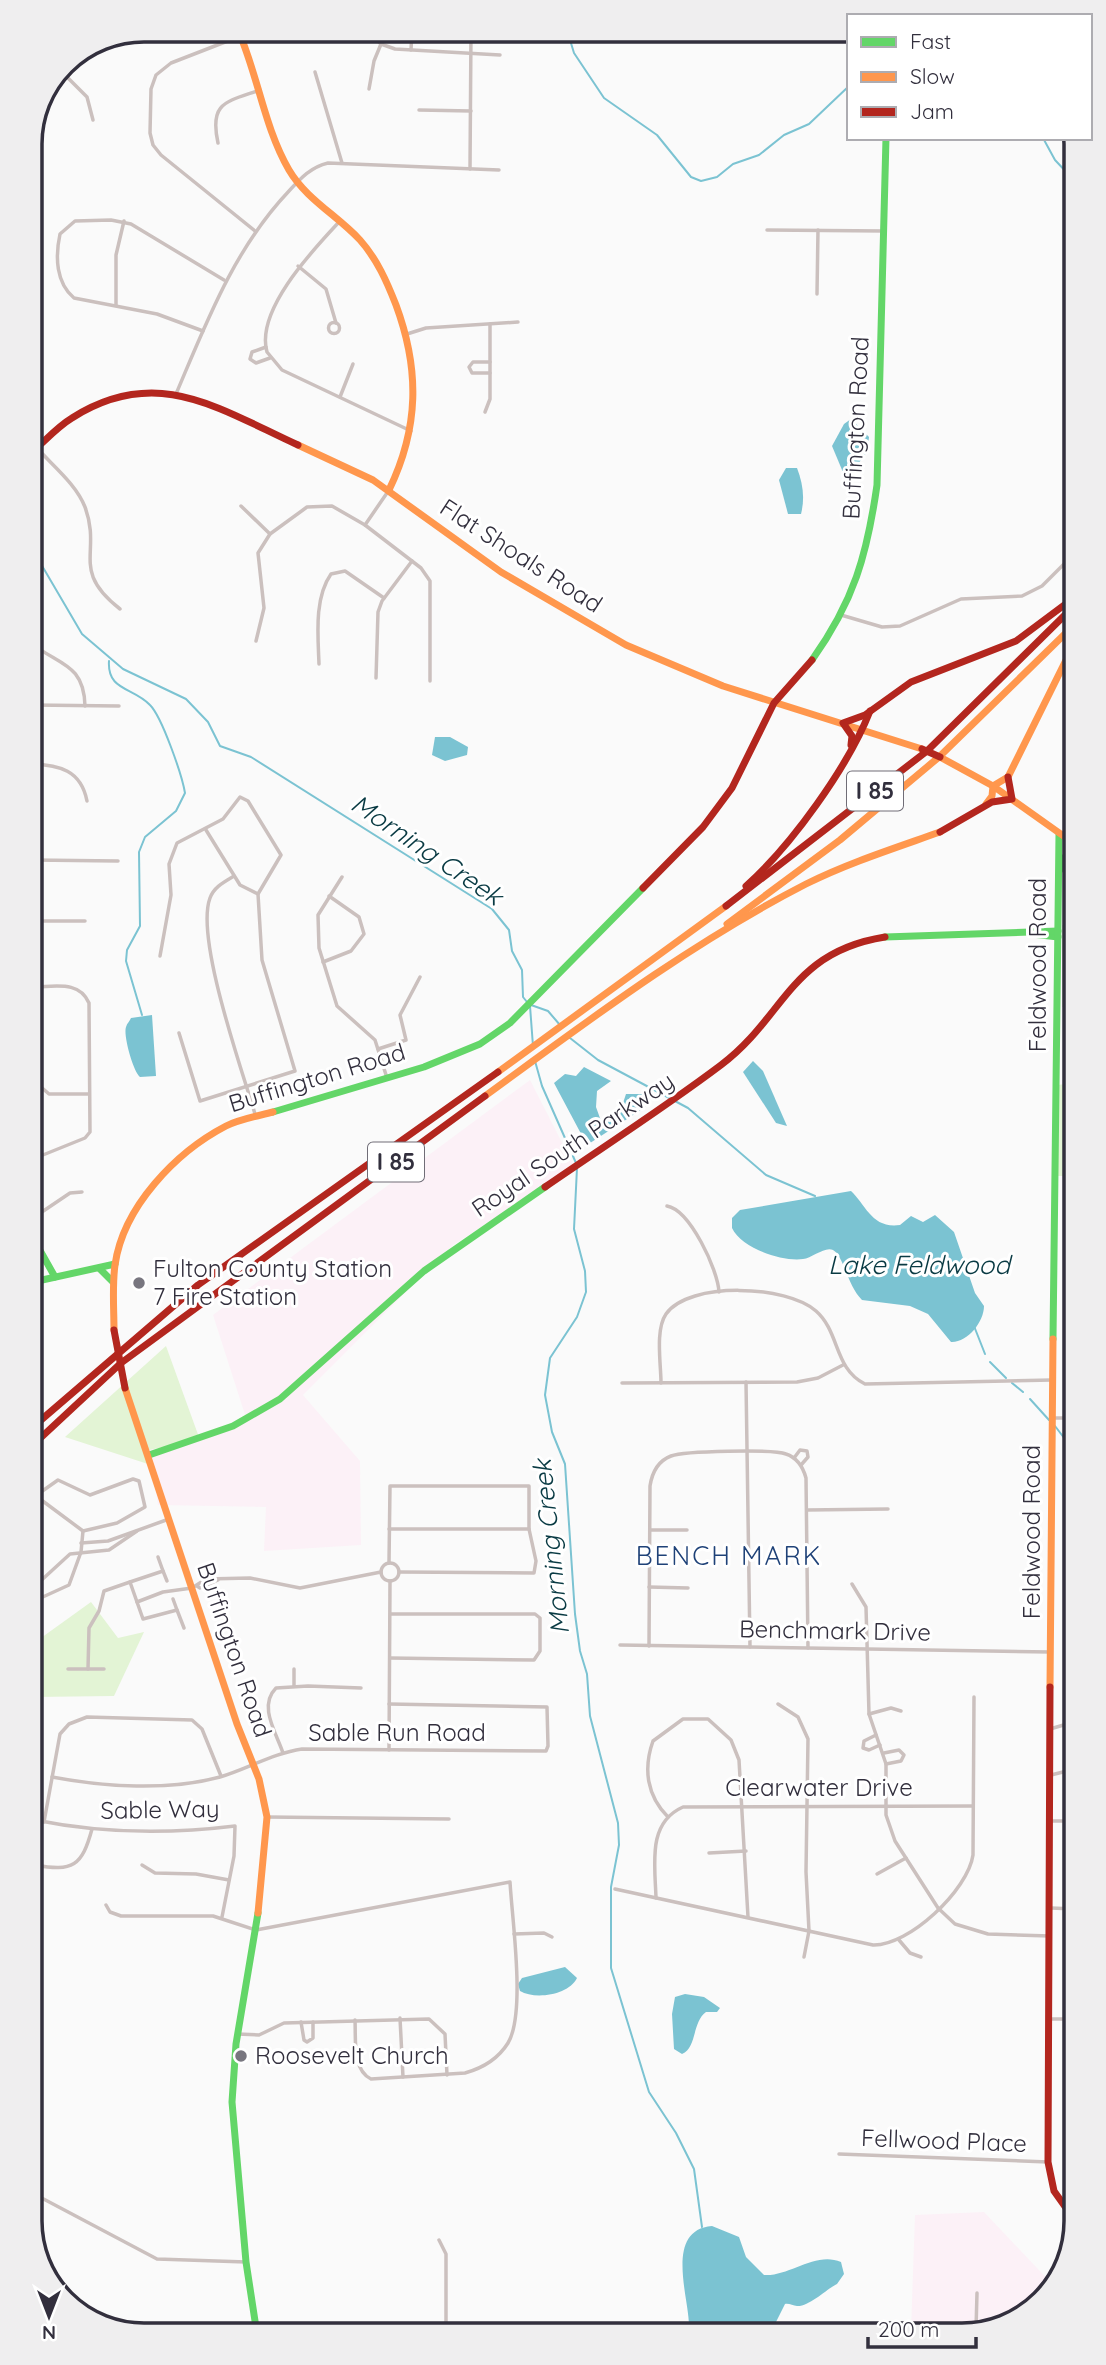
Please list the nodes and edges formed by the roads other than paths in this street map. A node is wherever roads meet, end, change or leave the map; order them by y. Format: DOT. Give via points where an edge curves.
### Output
graph roads {
  1 [pos="219,42"];
  2 [pos="243,42"];
  3 [pos="379,42"];
  4 [pos="411,42"];
  5 [pos="471,42"];
  6 [pos="381,44"];
  7 [pos="411,50"];
  8 [pos="471,53"];
  9 [pos="500,55"];
  10 [pos="315,72"];
  11 [pos="68,77"];
  12 [pos="369,89"];
  13 [pos="260,90"];
  14 [pos="419,110"];
  15 [pos="471,111"];
  16 [pos="93,120"];
  17 [pos="886,140"];
  18 [pos="218,143"];
  19 [pos="342,163"];
  20 [pos="470,169"];
  21 [pos="499,170"];
  22 [pos="298,181"];
  23 [pos="340,221"];
  24 [pos="124,222"];
  25 [pos="767,230"];
  26 [pos="818,230"];
  27 [pos="256,231"];
  28 [pos="884,231"];
  29 [pos="298,266"];
  30 [pos="225,280"];
  31 [pos="817,294"];
  32 [pos="116,305"];
  33 [pos="518,322"];
  34 [pos="336,323"];
  35 [pos="490,324"];
  36 [pos="203,331"];
  37 [pos="407,334"];
  38 [pos="265,347"];
  39 [pos="270,358"];
  40 [pos="490,362"];
  41 [pos="353,364"];
  42 [pos="490,373"];
  43 [pos="176,394"];
  44 [pos="340,397"];
  45 [pos="485,412"];
  46 [pos="412,431"];
  47 [pos="42,444"];
  48 [pos="42,459"];
  49 [pos="389,490"];
  50 [pos="241,506"];
  51 [pos="365,525"];
  52 [pos="270,534"];
  53 [pos="412,561"];
  54 [pos="1064,564"];
  55 [pos="384,598"];
  56 [pos="1064,606"];
  57 [pos="120,609"];
  58 [pos="841,615"];
  59 [pos="1064,616"];
  60 [pos="1064,634"];
  61 [pos="256,641"];
  62 [pos="42,650"];
  63 [pos="319,664"];
  64 [pos="1064,664"];
  65 [pos="376,678"];
  66 [pos="430,681"];
  67 [pos="774,703"];
  68 [pos="42,705"];
  69 [pos="85,706"];
  70 [pos="120,706"];
  71 [pos="870,712"];
  72 [pos="844,723"];
  73 [pos="865,729"];
  74 [pos="850,747"];
  75 [pos="42,764"];
  76 [pos="1008,777"];
  77 [pos="993,786"];
  78 [pos="1012,799"];
  79 [pos="87,801"];
  80 [pos="986,804"];
  81 [pos="206,830"];
  82 [pos="1059,834"];
  83 [pos="1064,837"];
  84 [pos="1064,858"];
  85 [pos="42,860"];
  86 [pos="118,861"];
  87 [pos="1058,875"];
  88 [pos="234,876"];
  89 [pos="342,877"];
  90 [pos="258,894"];
  91 [pos="328,896"];
  92 [pos="42,921"];
  93 [pos="85,921"];
  94 [pos="1058,934"];
  95 [pos="695,947"];
  96 [pos="663,955"];
  97 [pos="160,956"];
  98 [pos="323,962"];
  99 [pos="421,977"];
  100 [pos="42,987"];
  101 [pos="179,1033"];
  102 [pos="378,1049"];
  103 [pos="387,1078"];
  104 [pos="247,1085"];
  105 [pos="42,1088"];
  106 [pos="89,1094"];
  107 [pos="256,1114"];
  108 [pos="42,1155"];
  109 [pos="82,1192"];
  110 [pos="667,1206"];
  111 [pos="42,1212"];
  112 [pos="42,1254"];
  113 [pos="115,1264"];
  114 [pos="99,1268"];
  115 [pos="55,1277"];
  116 [pos="42,1280"];
  117 [pos="114,1284"];
  118 [pos="719,1292"];
  119 [pos="843,1365"];
  120 [pos="1053,1380"];
  121 [pos="746,1382"];
  122 [pos="622,1383"];
  123 [pos="661,1383"];
  124 [pos="1052,1418"];
  125 [pos="1064,1418"];
  126 [pos="42,1419"];
  127 [pos="42,1437"];
  128 [pos="746,1452"];
  129 [pos="149,1455"];
  130 [pos="794,1458"];
  131 [pos="801,1465"];
  132 [pos="42,1491"];
  133 [pos="42,1500"];
  134 [pos="888,1509"];
  135 [pos="807,1510"];
  136 [pos="169,1519"];
  137 [pos="389,1529"];
  138 [pos="529,1529"];
  139 [pos="650,1530"];
  140 [pos="687,1530"];
  141 [pos="83,1531"];
  142 [pos="137,1531"];
  143 [pos="81,1544"];
  144 [pos="81,1552"];
  145 [pos="158,1557"];
  146 [pos="389,1563"];
  147 [pos="163,1571"];
  148 [pos="381,1572"];
  149 [pos="399,1572"];
  150 [pos="42,1580"];
  151 [pos="167,1581"];
  152 [pos="390,1581"];
  153 [pos="130,1582"];
  154 [pos="852,1584"];
  155 [pos="194,1587"];
  156 [pos="649,1587"];
  157 [pos="688,1588"];
  158 [pos="42,1597"];
  159 [pos="173,1599"];
  160 [pos="137,1602"];
  161 [pos="177,1610"];
  162 [pos="391,1614"];
  163 [pos="184,1628"];
  164 [pos="620,1645"];
  165 [pos="649,1646"];
  166 [pos="750,1647"];
  167 [pos="808,1648"];
  168 [pos="867,1649"];
  169 [pos="1050,1653"];
  170 [pos="390,1658"];
  171 [pos="68,1669"];
  172 [pos="89,1669"];
  173 [pos="104,1669"];
  174 [pos="294,1669"];
  175 [pos="294,1686"];
  176 [pos="361,1688"];
  177 [pos="974,1697"];
  178 [pos="389,1704"];
  179 [pos="778,1704"];
  180 [pos="901,1711"];
  181 [pos="869,1714"];
  182 [pos="1064,1725"];
  183 [pos="1050,1730"];
  184 [pos="876,1735"];
  185 [pos="881,1744"];
  186 [pos="389,1750"];
  187 [pos="283,1753"];
  188 [pos="884,1753"];
  189 [pos="886,1763"];
  190 [pos="254,1766"];
  191 [pos="1064,1772"];
  192 [pos="1051,1775"];
  193 [pos="221,1776"];
  194 [pos="52,1777"];
  195 [pos="743,1804"];
  196 [pos="806,1805"];
  197 [pos="886,1806"];
  198 [pos="973,1807"];
  199 [pos="267,1817"];
  200 [pos="667,1817"];
  201 [pos="449,1819"];
  202 [pos="1051,1821"];
  203 [pos="1064,1821"];
  204 [pos="44,1822"];
  205 [pos="92,1829"];
  206 [pos="746,1851"];
  207 [pos="709,1853"];
  208 [pos="906,1858"];
  209 [pos="142,1865"];
  210 [pos="42,1867"];
  211 [pos="877,1874"];
  212 [pos="229,1880"];
  213 [pos="615,1889"];
  214 [pos="656,1898"];
  215 [pos="106,1905"];
  216 [pos="938,1908"];
  217 [pos="1051,1908"];
  218 [pos="1064,1909"];
  219 [pos="222,1917"];
  220 [pos="748,1917"];
  221 [pos="256,1930"];
  222 [pos="808,1931"];
  223 [pos="513,1934"];
  224 [pos="1051,1936"];
  225 [pos="552,1937"];
  226 [pos="899,1940"];
  227 [pos="804,1957"];
  228 [pos="921,1957"];
  229 [pos="400,2018"];
  230 [pos="1050,2019"];
  231 [pos="1064,2019"];
  232 [pos="355,2020"];
  233 [pos="301,2022"];
  234 [pos="313,2022"];
  235 [pos="237,2034"];
  236 [pos="447,2075"];
  237 [pos="403,2077"];
  238 [pos="839,2154"];
  239 [pos="1048,2162"];
  240 [pos="42,2198"];
  241 [pos="1064,2205"];
  242 [pos="439,2240"];
  243 [pos="246,2262"];
  244 [pos="977,2293"];
  245 [pos="976,2322"];
  246 [pos="255,2323"];
  247 [pos="446,2323"];
  1 -- 27 [label="street" via="159,71 151,89 150,134 161,155"];
  2 -- 13 [label="main road"];
  3 -- 6 [label="street"];
  4 -- 7 [label="street"];
  5 -- 8 [label="street"];
  6 -- 7 [label="street"];
  6 -- 12 [label="street"];
  7 -- 8 [label="street"];
  8 -- 9 [label="street"];
  8 -- 15 [label="street"];
  10 -- 19 [label="street"];
  11 -- 16 [label="street" via="88,96"];
  13 -- 18 [label="street" via="219,108 214,121"];
  13 -- 22 [label="main road" via="280,150"];
  14 -- 15 [label="street"];
  15 -- 20 [label="street"];
  17 -- 28 [label="main road, Buffington Road"];
  19 -- 20 [label="street"];
  19 -- 22 [label="street" via="318,165"];
  20 -- 21 [label="street"];
  22 -- 23 [label="main road"];
  22 -- 27 [label="street"];
  23 -- 29 [label="street"];
  23 -- 37 [label="main road" via="379,267"];
  24 -- 30 [label="street"];
  24 -- 32 [label="street" via="116,255"];
  24 -- 32 [label="street" via="75,221 64,228 58,241 59,275 67,292 83,302"];
  25 -- 26 [label="street"];
  26 -- 28 [label="street"];
  26 -- 31 [label="street"];
  27 -- 30 [label="street"];
  28 -- 58 [label="main road, Buffington Road" via="874,516 862,568"];
  29 -- 34 [label="street" via="326,289"];
  29 -- 38 [label="street" via="267,328"];
  30 -- 36 [label="street"];
  32 -- 36 [label="street"];
  33 -- 35 [label="street"];
  35 -- 37 [label="street" via="426,328"];
  35 -- 40 [label="street"];
  36 -- 43 [label="street"];
  37 -- 46 [label="main road" via="416,381"];
  38 -- 39 [label="street"];
  38 -- 39 [label="street" via="251,352 250,359 256,363"];
  39 -- 44 [label="street" via="282,370"];
  40 -- 42 [label="street"];
  40 -- 42 [label="street" via="473,362 469,367 472,373"];
  41 -- 44 [label="street"];
  42 -- 45 [label="street"];
  43 -- 47 [label="main road, Flat Shoals Road" via="137,393 101,402 70,419"];
  43 -- 49 [label="main road, Flat Shoals Road" via="214,405"];
  44 -- 46 [label="street"];
  46 -- 49 [label="main road"];
  48 -- 57 [label="street" via="82,500 88,521 91,577"];
  49 -- 51 [label="street"];
  49 -- 67 [label="main road, Flat Shoals Road" via="501,572 581,621 676,667"];
  50 -- 52 [label="street"];
  51 -- 52 [label="street" via="332,506 318,504"];
  51 -- 53 [label="street"];
  52 -- 61 [label="street" via="258,553 264,608"];
  53 -- 55 [label="street"];
  53 -- 66 [label="street" via="430,581"];
  54 -- 58 [label="street" via="1042,586 1022,596 961,599 900,626 881,627"];
  55 -- 63 [label="street" via="345,571 331,574 318,622"];
  55 -- 65 [label="street" via="378,612"];
  56 -- 71 [label="main road" via="1016,641 911,682"];
  58 -- 67 [label="main road, Buffington Road" via="809,664"];
  59 -- 96 [label="main road, I 85" via="927,751"];
  60 -- 95 [label="main road, I 85" via="897,793"];
  62 -- 69 [label="street" via="75,672"];
  64 -- 76 [label="main road"];
  67 -- 72 [label="main road, Flat Shoals Road"];
  67 -- 103 [label="main road, Buffington Road" via="713,816 537,997 481,1044"];
  68 -- 69 [label="street"];
  69 -- 70 [label="street"];
  71 -- 72 [label="main road"];
  71 -- 73 [label="main road"];
  72 -- 73 [label="main road, Flat Shoals Road"];
  72 -- 74 [label="main road" via="852,736"];
  73 -- 74 [label="main road"];
  73 -- 77 [label="main road, Flat Shoals Road, bridge" via="952,763"];
  74 -- 96 [label="main road" via="789,844 751,883"];
  75 -- 79 [label="street" via="69,771 81,784"];
  76 -- 77 [label="main road"];
  76 -- 78 [label="main road"];
  77 -- 78 [label="main road, Flat Shoals Road"];
  77 -- 80 [label="main road"];
  78 -- 80 [label="main road"];
  78 -- 82 [label="main road, Flat Shoals Road"];
  80 -- 95 [label="main road" via="947,829 804,885"];
  81 -- 88 [label="street"];
  81 -- 90 [label="street" via="223,819 240,797 248,801 281,855"];
  81 -- 97 [label="street" via="177,843 171,853 171,895"];
  82 -- 83 [label="main road, Flat Shoals Road"];
  82 -- 87 [label="main road, Feldwood Road"];
  84 -- 87 [label="main road"];
  85 -- 86 [label="street"];
  87 -- 94 [label="main road, Feldwood Road"];
  88 -- 90 [label="street"];
  88 -- 104 [label="street" via="215,891 208,909 212,968"];
  89 -- 91 [label="street"];
  90 -- 104 [label="street" via="262,960 295,1072"];
  91 -- 98 [label="street" via="317,923"];
  91 -- 98 [label="street" via="359,917 364,934 351,951"];
  92 -- 93 [label="street"];
  94 -- 120 [label="main road, Feldwood Road"];
  94 -- 129 [label="main road, Royal South Parkway" via="893,933 832,952 800,976 723,1064 424,1271 280,1399 233,1426"];
  95 -- 127 [label="main road, I 85" via="220,1287 121,1363"];
  96 -- 126 [label="main road, I 85" via="198,1285"];
  98 -- 102 [label="street" via="337,1006 369,1032"];
  99 -- 102 [label="street" via="400,1016 406,1040"];
  100 -- 106 [label="street" via="84,991 89,1003"];
  101 -- 104 [label="street" via="200,1101"];
  102 -- 103 [label="street"];
  103 -- 107 [label="main road, Buffington Road"];
  104 -- 107 [label="street"];
  105 -- 106 [label="street" via="49,1094"];
  106 -- 108 [label="street" via="90,1132"];
  107 -- 113 [label="main road, Buffington Road" via="214,1131 155,1183 127,1225"];
  109 -- 111 [label="street" via="70,1193"];
  110 -- 118 [label="street" via="678,1211 710,1257"];
  112 -- 115 [label="main road"];
  113 -- 114 [label="main road"];
  113 -- 117 [label="main road, Buffington Road"];
  114 -- 115 [label="main road"];
  114 -- 117 [label="main road"];
  115 -- 116 [label="main road"];
  117 -- 129 [label="main road, Buffington Road, bridge" via="114,1330 125,1388"];
  118 -- 119 [label="street" via="763,1292 808,1305 825,1321"];
  118 -- 123 [label="street" via="689,1296 666,1315 661,1328"];
  119 -- 120 [label="street" via="856,1380 875,1386"];
  119 -- 121 [label="street" via="809,1381"];
  120 -- 124 [label="main road, Feldwood Road"];
  121 -- 123 [label="street"];
  121 -- 128 [label="street"];
  122 -- 123 [label="street"];
  124 -- 125 [label="street"];
  124 -- 169 [label="main road, Feldwood Road"];
  128 -- 130 [label="street"];
  128 -- 139 [label="street" via="680,1454 663,1461 651,1481"];
  128 -- 166 [label="street"];
  129 -- 136 [label="main road, Buffington Road"];
  130 -- 131 [label="street"];
  130 -- 131 [label="street" via="800,1450 807,1451"];
  131 -- 135 [label="street"];
  132 -- 141 [label="street" via="58,1480 90,1495 139,1480 145,1507 117,1523"];
  133 -- 141 [label="street"];
  134 -- 135 [label="street"];
  135 -- 167 [label="street"];
  136 -- 142 [label="street"];
  136 -- 155 [label="main road, Buffington Road"];
  137 -- 138 [label="street"];
  137 -- 138 [label="street" via="389,1491 397,1484 529,1486"];
  137 -- 146 [label="street"];
  138 -- 149 [label="street" via="534,1573"];
  139 -- 140 [label="street"];
  139 -- 156 [label="street"];
  141 -- 143 [label="street"];
  142 -- 143 [label="street"];
  142 -- 144 [label="street" via="109,1550"];
  143 -- 144 [label="street"];
  144 -- 150 [label="street" via="70,1554"];
  144 -- 158 [label="street" via="69,1585"];
  145 -- 147 [label="street"];
  146 -- 148 [label="street"];
  146 -- 149 [label="street"];
  147 -- 151 [label="street"];
  147 -- 153 [label="street"];
  148 -- 152 [label="street"];
  148 -- 155 [label="street" via="300,1588 250,1578 220,1578"];
  149 -- 152 [label="street"];
  152 -- 162 [label="street"];
  153 -- 160 [label="street"];
  153 -- 172 [label="street" via="104,1591 100,1597 99,1611 89,1628"];
  154 -- 168 [label="street" via="866,1607"];
  155 -- 160 [label="street"];
  155 -- 190 [label="main road, Buffington Road"];
  156 -- 157 [label="street"];
  156 -- 165 [label="street"];
  159 -- 161 [label="street"];
  160 -- 161 [label="street" via="147,1621"];
  161 -- 163 [label="street"];
  162 -- 170 [label="street"];
  162 -- 170 [label="street" via="535,1614 540,1618 540,1651 534,1660"];
  164 -- 165 [label="street, Benchmark Drive"];
  165 -- 166 [label="street, Benchmark Drive"];
  166 -- 167 [label="street, Benchmark Drive"];
  167 -- 168 [label="street, Benchmark Drive"];
  168 -- 169 [label="street, Benchmark Drive"];
  168 -- 181 [label="street"];
  169 -- 183 [label="main road, Feldwood Road"];
  170 -- 178 [label="street"];
  171 -- 172 [label="street"];
  172 -- 173 [label="street"];
  174 -- 175 [label="street"];
  175 -- 176 [label="street"];
  175 -- 187 [label="street" via="276,1688 267,1703"];
  177 -- 198 [label="street"];
  178 -- 186 [label="street"];
  178 -- 186 [label="street, Sable Run Road" via="539,1706 549,1711 546,1751"];
  179 -- 196 [label="street" via="799,1717 807,1731"];
  180 -- 181 [label="street" via="891,1708"];
  181 -- 184 [label="street"];
  182 -- 183 [label="street"];
  183 -- 192 [label="main road, Feldwood Road"];
  184 -- 185 [label="street"];
  184 -- 185 [label="street" via="864,1741 863,1748"];
  185 -- 188 [label="street"];
  186 -- 187 [label="street, Sable Run Road"];
  187 -- 190 [label="street, Sable Run Road"];
  188 -- 189 [label="street"];
  188 -- 189 [label="street" via="899,1750 904,1755 901,1761"];
  189 -- 197 [label="street"];
  190 -- 193 [label="street, Sable Run Road"];
  190 -- 199 [label="main road, Buffington Road"];
  191 -- 192 [label="street"];
  192 -- 202 [label="main road, Feldwood Road"];
  193 -- 194 [label="street, Sable Run Road" via="175,1784 108,1784"];
  193 -- 194 [label="street" via="202,1729 192,1720 101,1716 77,1720 60,1734"];
  194 -- 204 [label="street"];
  195 -- 196 [label="street, Clearwater Drive"];
  195 -- 200 [label="street, Clearwater Drive" via="691,1805"];
  195 -- 200 [label="street" via="736,1748 717,1725 693,1717 658,1735 650,1749 649,1791"];
  195 -- 206 [label="street"];
  196 -- 197 [label="street, Clearwater Drive"];
  196 -- 222 [label="street"];
  197 -- 198 [label="street, Clearwater Drive"];
  197 -- 208 [label="street" via="890,1831"];
  198 -- 216 [label="street" via="970,1870 960,1888"];
  199 -- 201 [label="street"];
  199 -- 221 [label="main road, Buffington Road"];
  200 -- 214 [label="street" via="656,1840"];
  202 -- 203 [label="street"];
  202 -- 217 [label="main road, Feldwood Road"];
  204 -- 205 [label="street, Sable Way"];
  205 -- 210 [label="street" via="78,1862 59,1869"];
  205 -- 212 [label="street, Sable Way" via="235,1826"];
  206 -- 207 [label="street"];
  206 -- 220 [label="street"];
  208 -- 211 [label="street"];
  208 -- 216 [label="street"];
  209 -- 212 [label="street" via="155,1873"];
  212 -- 219 [label="street, Sable Way"];
  213 -- 214 [label="street"];
  214 -- 220 [label="street"];
  215 -- 219 [label="street" via="121,1916"];
  216 -- 224 [label="street" via="955,1924 975,1932"];
  216 -- 226 [label="street"];
  217 -- 218 [label="street"];
  217 -- 224 [label="main road, Feldwood Road"];
  219 -- 221 [label="street"];
  220 -- 222 [label="street"];
  221 -- 223 [label="street" via="510,1882"];
  221 -- 235 [label="main road, Buffington Road"];
  222 -- 226 [label="street" via="873,1945"];
  222 -- 227 [label="street"];
  223 -- 225 [label="street"];
  223 -- 236 [label="street" via="517,2005 508,2042 480,2069"];
  224 -- 230 [label="main road, Feldwood Road"];
  226 -- 228 [label="street" via="910,1953"];
  229 -- 232 [label="street"];
  229 -- 236 [label="street" via="429,2019 443,2029"];
  229 -- 237 [label="street"];
  230 -- 231 [label="street"];
  230 -- 239 [label="main road, Feldwood Road"];
  232 -- 234 [label="street"];
  232 -- 237 [label="street" via="358,2064 365,2076"];
  233 -- 234 [label="street"];
  233 -- 234 [label="street" via="307,2042 313,2038"];
  233 -- 235 [label="street" via="277,2024 259,2035"];
  235 -- 243 [label="main road, Buffington Road" via="232,2102"];
  236 -- 237 [label="street"];
  238 -- 239 [label="street, Fellwood Place"];
  239 -- 241 [label="main road, Feldwood Road" via="1054,2191"];
  240 -- 243 [label="street" via="157,2259"];
  242 -- 247 [label="street" via="446,2254"];
  243 -- 246 [label="main road, Buffington Road"];
  244 -- 245 [label="street"];
}
